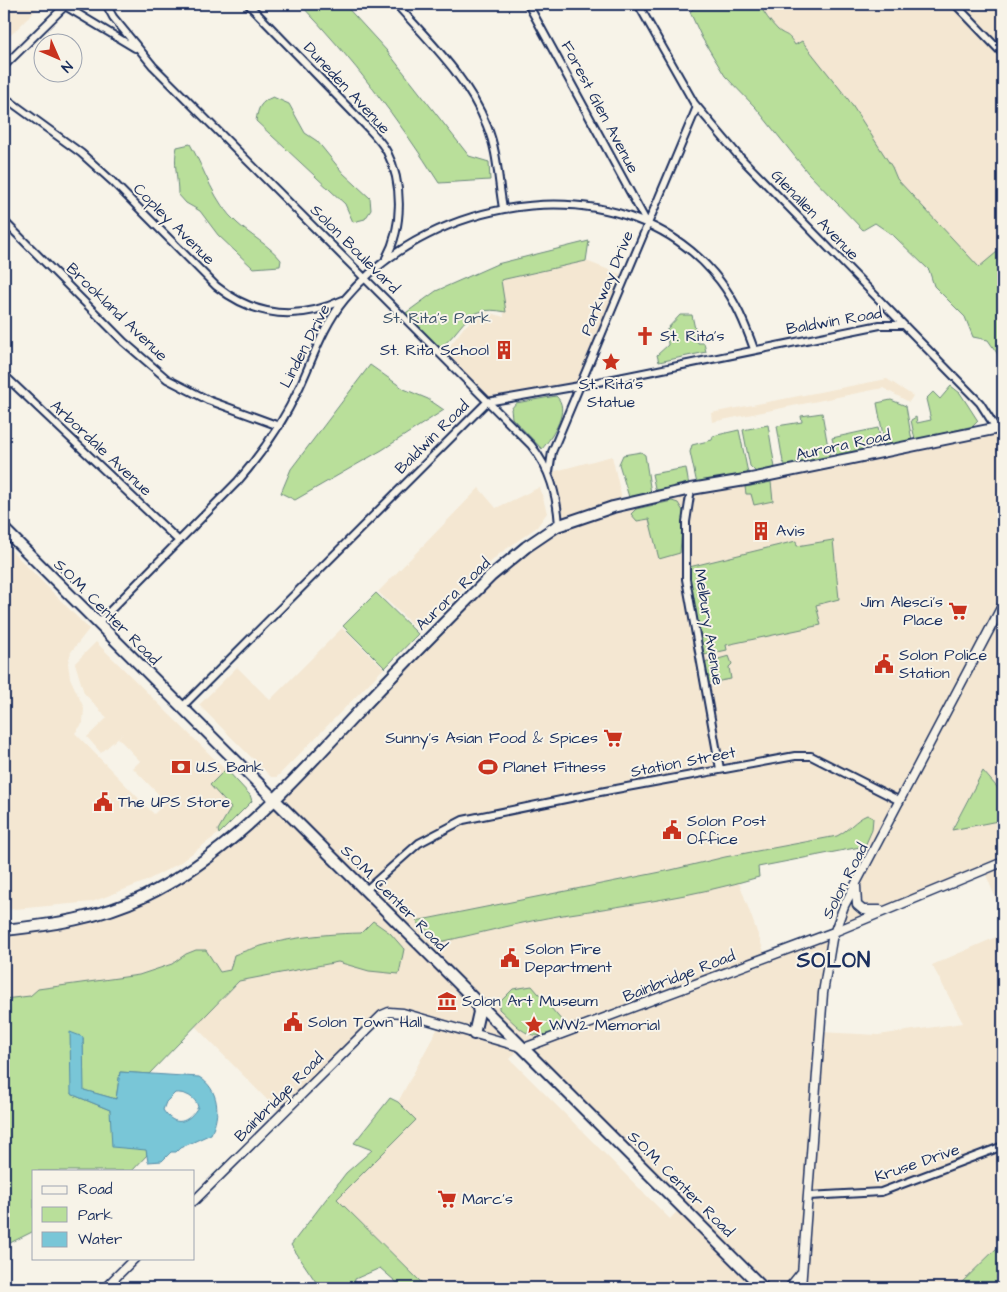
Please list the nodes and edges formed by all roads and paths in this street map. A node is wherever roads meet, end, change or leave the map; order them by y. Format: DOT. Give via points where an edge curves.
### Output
graph roads {
  1 [pos="106,4"];
  2 [pos="248,4"];
  3 [pos="396,4"];
  4 [pos="528,4"];
  5 [pos="638,4"];
  6 [pos="955,4"];
  7 [pos="66,5"];
  8 [pos="138,50"];
  9 [pos="1003,54"];
  10 [pos="4,66"];
  11 [pos="4,97"];
  12 [pos="697,107"];
  13 [pos="503,208"];
  14 [pos="4,221"];
  15 [pos="647,223"];
  16 [pos="384,262"];
  17 [pos="365,278"];
  18 [pos="344,300"];
  19 [pos="903,325"];
  20 [pos="754,349"];
  21 [pos="4,375"];
  22 [pos="579,386"];
  23 [pos="487,402"];
  24 [pos="279,426"];
  25 [pos="1000,428"];
  26 [pos="548,473"];
  27 [pos="690,489"];
  28 [pos="559,526"];
  29 [pos="4,529"];
  30 [pos="179,541"];
  31 [pos="1003,604"];
  32 [pos="98,623"];
  33 [pos="182,707"];
  34 [pos="720,769"];
  35 [pos="274,799"];
  36 [pos="900,801"];
  37 [pos="1003,862"];
  38 [pos="856,884"];
  39 [pos="366,890"];
  40 [pos="891,909"];
  41 [pos="4,930"];
  42 [pos="834,932"];
  43 [pos="476,1000"];
  44 [pos="474,1034"];
  45 [pos="524,1048"];
  46 [pos="1003,1146"];
  47 [pos="808,1196"];
  48 [pos="195,1200"];
  49 [pos="133,1260"];
  50 [pos="803,1269"];
  51 [pos="105,1288"];
  52 [pos="763,1288"];
  53 [pos="789,1288"];
  54 [pos="801,1288"];
  1 -- 8 [label="street, Solon Boulevard"];
  2 -- 16 [label="street, Duneden Avenue" via="370,130 386,151 395,173 399,200 393,246"];
  3 -- 13 [label="street" via="455,71 478,106 493,146"];
  4 -- 15 [label="street, Forest Glen Avenue"];
  5 -- 12 [label="street, Glenallen Avenue"];
  6 -- 9 [label="street"];
  7 -- 8 [label="street"];
  7 -- 10 [label="street"];
  8 -- 17 [label="street, Solon Boulevard"];
  11 -- 18 [label="street, Copley Avenue" via="81,153 233,300 254,309 280,314 304,312"];
  12 -- 15 [label="street, Parkway Drive"];
  12 -- 19 [label="street, Glenallen Avenue" via="737,154"];
  13 -- 15 [label="street, Linden Drive" via="562,205 610,212"];
  13 -- 16 [label="street, Linden Drive" via="438,229"];
  14 -- 24 [label="street, Brookland Avenue" via="124,342 168,379 208,400"];
  15 -- 20 [label="street, Linden Drive" via="697,257 720,281 740,314"];
  15 -- 22 [label="street, Parkway Drive"];
  16 -- 17 [label="street, Linden Drive"];
  17 -- 18 [label="street, Linden Drive"];
  17 -- 23 [label="street, Solon Boulevard"];
  18 -- 24 [label="street, Linden Drive"];
  19 -- 20 [label="street, Baldwin Road" via="880,324"];
  19 -- 25 [label="street, Glenallen Avenue"];
  20 -- 22 [label="street, Baldwin Road"];
  21 -- 30 [label="street, Arbordale Avenue"];
  22 -- 23 [label="street, Baldwin Road"];
  22 -- 26 [label="street, Parkway Drive" via="552,452"];
  23 -- 26 [label="street, Solon Boulevard" via="531,446"];
  23 -- 33 [label="street, Baldwin Road"];
  24 -- 30 [label="street, Linden Drive" via="238,481"];
  25 -- 27 [label="main road, Aurora Road"];
  26 -- 28 [label="street, Solon Boulevard" via="555,494"];
  27 -- 28 [label="main road, Aurora Road" via="613,507"];
  27 -- 34 [label="street, Melbury Avenue" via="687,586"];
  28 -- 35 [label="main road, Aurora Road" via="526,547 491,576"];
  29 -- 32 [label="main road, S.O.M. Center Road"];
  30 -- 32 [label="street, Linden Drive"];
  31 -- 36 [label="street, Solon Road"];
  32 -- 33 [label="main road, S.O.M. Center Road"];
  33 -- 35 [label="main road, S.O.M. Center Road"];
  34 -- 36 [label="street, Station Street" via="811,756"];
  34 -- 39 [label="street, Station Street" via="463,820 419,844"];
  35 -- 39 [label="main road, S.O.M. Center Road"];
  35 -- 41 [label="main road, Aurora Road" via="222,848 142,897 84,918"];
  36 -- 38 [label="street, Solon Road"];
  37 -- 40 [label="street, Bainbridge Road"];
  38 -- 40 [label="street" via="857,905 863,910"];
  38 -- 42 [label="street, Solon Road"];
  39 -- 43 [label="main road, S.O.M. Center Road"];
  40 -- 42 [label="street, Bainbridge Road"];
  42 -- 45 [label="street, Bainbridge Road"];
  42 -- 47 [label="street, Solon Road" via="823,993"];
  43 -- 44 [label="main road" via="479,1012"];
  43 -- 45 [label="main road, S.O.M. Center Road"];
  44 -- 45 [label="street, Bainbridge Road"];
  44 -- 48 [label="street, Bainbridge Road" via="403,1013 382,1015"];
  45 -- 52 [label="main road, S.O.M. Center Road"];
  46 -- 47 [label="street, Kruse Drive" via="881,1192"];
  47 -- 50 [label="street, Solon Road"];
  49 -- 51 [label="street"];
  50 -- 53 [label="street"];
  50 -- 54 [label="street, Solon Road"];
}
